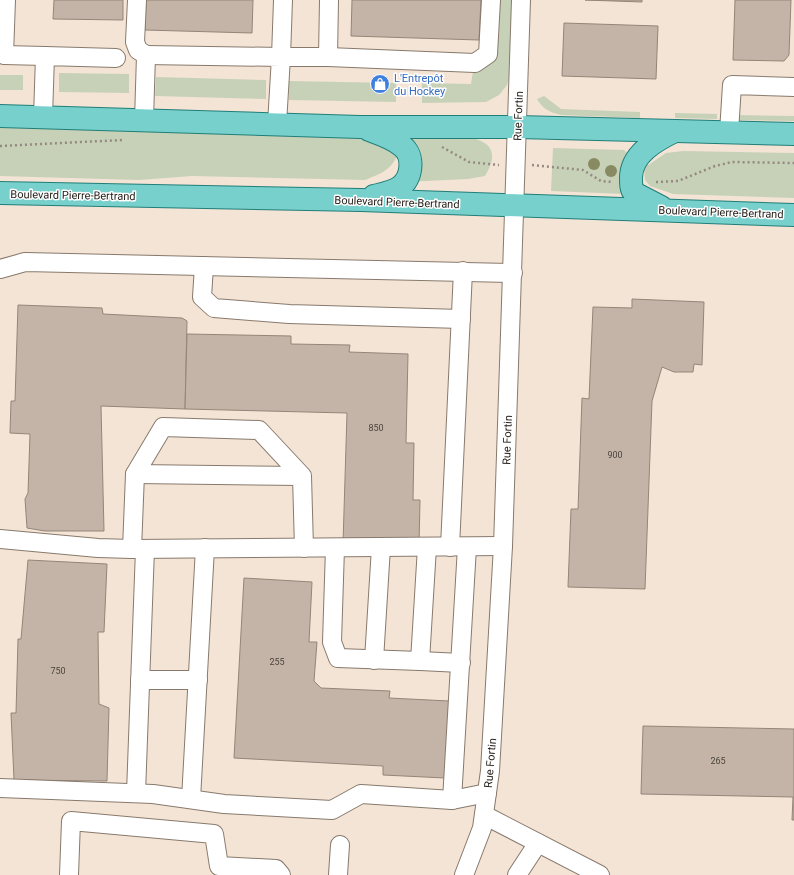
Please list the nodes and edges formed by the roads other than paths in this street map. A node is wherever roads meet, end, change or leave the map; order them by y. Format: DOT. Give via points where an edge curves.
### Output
graph roads {
  1 [pos="6,0"];
  2 [pos="137,0"];
  3 [pos="283,0"];
  4 [pos="329,0"];
  5 [pos="491,0"];
  6 [pos="522,0"];
  7 [pos="146,55"];
  8 [pos="45,56"];
  9 [pos="281,57"];
  10 [pos="328,57"];
  11 [pos="116,58"];
  12 [pos="794,88"];
  13 [pos="0,116"];
  14 [pos="43,118"];
  15 [pos="144,120"];
  16 [pos="277,124"];
  17 [pos="360,127"];
  18 [pos="518,127"];
  19 [pos="675,131"];
  20 [pos="729,132"];
  21 [pos="794,134"];
  22 [pos="0,193"];
  23 [pos="361,200"];
  24 [pos="515,206"];
  25 [pos="669,211"];
  26 [pos="794,215"];
  27 [pos="204,266"];
  28 [pos="0,269"];
  29 [pos="463,271"];
  30 [pos="513,273"];
  31 [pos="461,319"];
  32 [pos="135,474"];
  33 [pos="302,476"];
  34 [pos="0,539"];
  35 [pos="503,546"];
  36 [pos="0,547"];
  37 [pos="381,547"];
  38 [pos="427,547"];
  39 [pos="459,547"];
  40 [pos="205,548"];
  41 [pos="304,548"];
  42 [pos="334,548"];
  43 [pos="139,549"];
  44 [pos="374,660"];
  45 [pos="420,661"];
  46 [pos="461,663"];
  47 [pos="140,680"];
  48 [pos="198,680"];
  49 [pos="0,788"];
  50 [pos="136,793"];
  51 [pos="487,793"];
  52 [pos="191,799"];
  53 [pos="452,800"];
  54 [pos="484,815"];
  55 [pos="538,843"];
  56 [pos="340,845"];
  57 [pos="69,875"];
  58 [pos="281,875"];
  59 [pos="338,875"];
  60 [pos="464,875"];
  61 [pos="517,875"];
  62 [pos="600,875"];
  1 -- 8 [label="street" via="4,55"];
  2 -- 7 [label="street" via="135,42 138,50"];
  3 -- 9 [label="street"];
  4 -- 10 [label="street"];
  5 -- 10 [label="street" via="488,54 475,63"];
  6 -- 18 [label="street, Rue Fortin"];
  7 -- 9 [label="street"];
  7 -- 15 [label="street"];
  8 -- 11 [label="street"];
  8 -- 14 [label="street"];
  9 -- 10 [label="street"];
  9 -- 16 [label="street"];
  12 -- 20 [label="street" via="732,85"];
  13 -- 14 [label="main road"];
  14 -- 15 [label="main road"];
  15 -- 16 [label="main road"];
  16 -- 17 [label="main road"];
  17 -- 18 [label="main road"];
  17 -- 23 [label="main road" via="392,139 402,146 408,155 410,166 407,177 400,187"];
  18 -- 19 [label="main road"];
  18 -- 24 [label="street, Rue Fortin"];
  19 -- 20 [label="main road"];
  19 -- 25 [label="main road" via="644,151 635,162 631,173 634,193"];
  20 -- 21 [label="main road"];
  22 -- 23 [label="main road, Boulevard Pierre-Bertrand"];
  23 -- 24 [label="main road, Boulevard Pierre-Bertrand"];
  24 -- 25 [label="main road, Boulevard Pierre-Bertrand"];
  24 -- 30 [label="street, Rue Fortin"];
  25 -- 26 [label="main road, Boulevard Pierre-Bertrand"];
  27 -- 28 [label="street" via="25,262"];
  27 -- 29 [label="street"];
  27 -- 31 [label="street" via="202,297 214,308 289,314"];
  29 -- 30 [label="street"];
  29 -- 31 [label="street"];
  30 -- 35 [label="street, Rue Fortin"];
  31 -- 39 [label="street"];
  32 -- 33 [label="street"];
  32 -- 33 [label="street" via="164,427 259,430"];
  32 -- 43 [label="street"];
  33 -- 41 [label="street"];
  34 -- 36 [label="street"];
  34 -- 43 [label="street"];
  35 -- 39 [label="street"];
  35 -- 51 [label="street, Rue Fortin"];
  37 -- 38 [label="street"];
  37 -- 42 [label="street"];
  37 -- 44 [label="street"];
  38 -- 39 [label="street"];
  38 -- 45 [label="street"];
  39 -- 46 [label="street"];
  40 -- 41 [label="street"];
  40 -- 43 [label="street"];
  40 -- 48 [label="street"];
  41 -- 42 [label="street"];
  42 -- 44 [label="street" via="332,642 338,658"];
  43 -- 47 [label="street"];
  44 -- 45 [label="street"];
  45 -- 46 [label="street"];
  46 -- 53 [label="street"];
  47 -- 48 [label="street"];
  47 -- 50 [label="street"];
  48 -- 52 [label="street"];
  49 -- 50 [label="street"];
  50 -- 52 [label="street"];
  51 -- 53 [label="street"];
  51 -- 54 [label="street, Rue Fortin"];
  52 -- 53 [label="street" via="224,804 332,810 361,794"];
  54 -- 55 [label="street"];
  54 -- 60 [label="street, Rue Fortin" via="482,828"];
  55 -- 61 [label="street"];
  55 -- 62 [label="street"];
  56 -- 59 [label="street"];
  57 -- 58 [label="street" via="71,822 214,834 219,866 276,869"];
}
